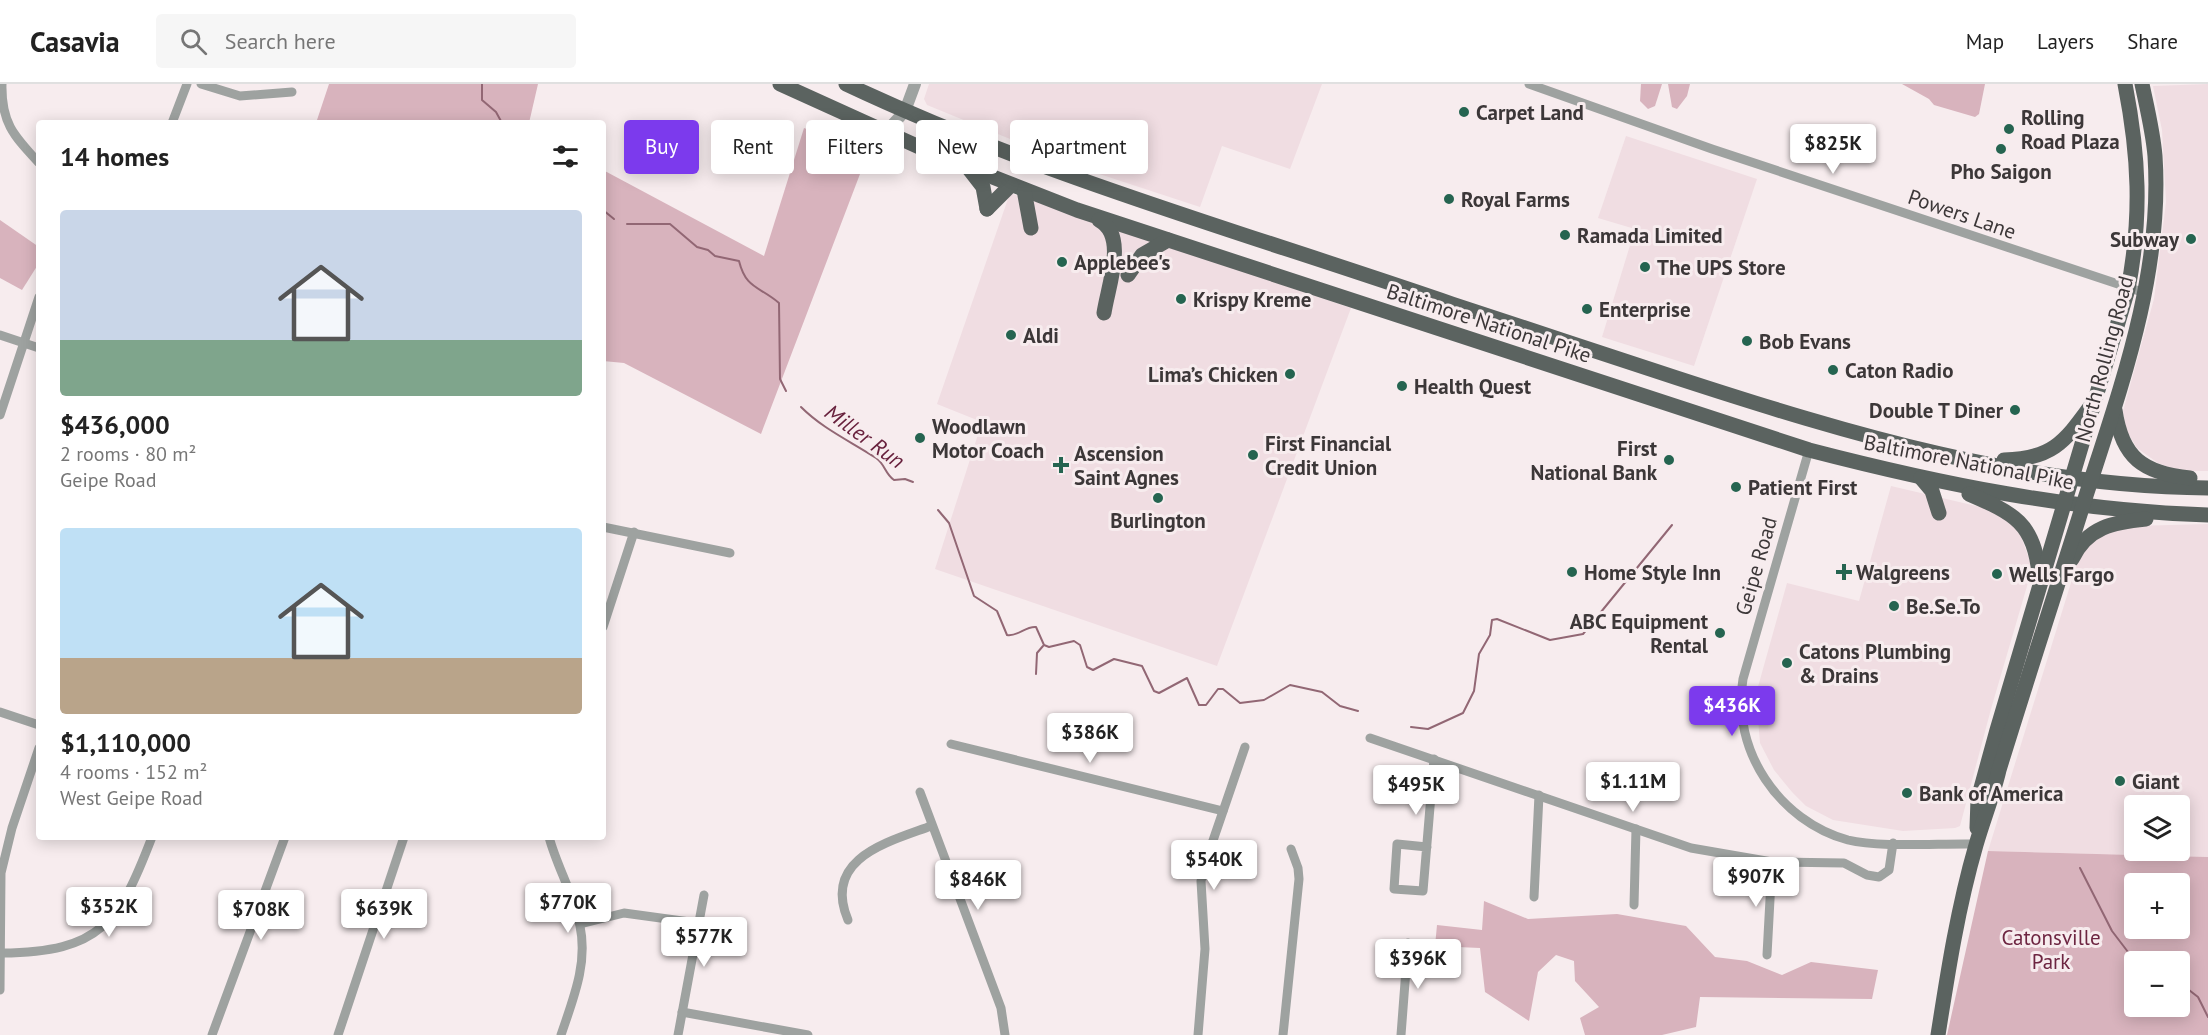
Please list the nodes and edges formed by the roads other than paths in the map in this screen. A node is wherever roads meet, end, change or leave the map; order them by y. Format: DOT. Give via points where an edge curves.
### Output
graph roads {
  1 [pos="2,84"];
  2 [pos="187,84"];
  3 [pos="201,84"];
  4 [pos="780,84"];
  5 [pos="846,84"];
  6 [pos="915,84"];
  7 [pos="1529,84"];
  8 [pos="2125,84"];
  9 [pos="2142,84"];
  10 [pos="292,92"];
  11 [pos="905,111"];
  12 [pos="173,120"];
  13 [pos="857,120"];
  14 [pos="897,120"];
  15 [pos="36,160"];
  16 [pos="973,174"];
  17 [pos="982,174"];
  18 [pos="1017,188"];
  19 [pos="1077,210"];
  20 [pos="1031,228"];
  21 [pos="1168,240"];
  22 [pos="1128,275"];
  23 [pos="2128,289"];
  24 [pos="2145,292"];
  25 [pos="36,306"];
  26 [pos="1104,313"];
  27 [pos="0,335"];
  28 [pos="24,343"];
  29 [pos="36,347"];
  30 [pos="2097,397"];
  31 [pos="2114,405"];
  32 [pos="0,415"];
  33 [pos="1809,450"];
  34 [pos="1966,461"];
  35 [pos="1921,478"];
  36 [pos="2074,478"];
  37 [pos="2091,480"];
  38 [pos="2208,480"];
  39 [pos="1941,483"];
  40 [pos="2208,488"];
  41 [pos="2066,503"];
  42 [pos="2083,505"];
  43 [pos="1940,513"];
  44 [pos="2202,515"];
  45 [pos="606,527"];
  46 [pos="634,531"];
  47 [pos="730,553"];
  48 [pos="2040,585"];
  49 [pos="2054,600"];
  50 [pos="606,618"];
  51 [pos="0,712"];
  52 [pos="36,724"];
  53 [pos="1370,738"];
  54 [pos="951,744"];
  55 [pos="1245,747"];
  56 [pos="36,757"];
  57 [pos="1434,759"];
  58 [pos="920,792"];
  59 [pos="1539,795"];
  60 [pos="1222,811"];
  61 [pos="931,826"];
  62 [pos="1636,829"];
  63 [pos="151,840"];
  64 [pos="284,840"];
  65 [pos="403,840"];
  66 [pos="550,840"];
  67 [pos="1893,843"];
  68 [pos="1976,844"];
  69 [pos="1427,847"];
  70 [pos="1291,849"];
  71 [pos="1772,862"];
  72 [pos="704,895"];
  73 [pos="1534,897"];
  74 [pos="1634,905"];
  75 [pos="848,920"];
  76 [pos="697,923"];
  77 [pos="580,924"];
  78 [pos="1408,943"];
  79 [pos="2,953"];
  80 [pos="1767,955"];
  81 [pos="0,990"];
  82 [pos="682,1012"];
  83 [pos="212,1035"];
  84 [pos="338,1035"];
  85 [pos="561,1035"];
  86 [pos="678,1035"];
  87 [pos="808,1035"];
  88 [pos="1005,1035"];
  89 [pos="1198,1035"];
  90 [pos="1283,1035"];
  91 [pos="1401,1035"];
  92 [pos="1938,1035"];
  1 -- 15 [label="street" via="5,120"];
  2 -- 12 [label="street"];
  3 -- 10 [label="street" via="240,96"];
  4 -- 13 [label="main road, Baltimore National Pike"];
  5 -- 11 [label="main road, Baltimore National Pike"];
  6 -- 11 [label="street"];
  7 -- 23 [label="street, Powers Lane"];
  8 -- 23 [label="main road, North Rolling Road" via="2139,178 2137,237"];
  9 -- 24 [label="main road, North Rolling Road" via="2153,138 2156,183 2154,238"];
  11 -- 14 [label="street"];
  11 -- 34 [label="main road, Baltimore National Pike" via="1148,204 1775,410"];
  16 -- 18 [label="main road" via="983,187 987,208 999,194"];
  17 -- 18 [label="main road, Baltimore National Pike"];
  18 -- 19 [label="main road, Baltimore National Pike"];
  18 -- 20 [label="main road"];
  19 -- 21 [label="main road, Baltimore National Pike"];
  19 -- 26 [label="main road" via="1108,225 1114,237 1116,245"];
  21 -- 22 [label="main road" via="1142,255"];
  21 -- 33 [label="main road, Baltimore National Pike"];
  23 -- 24 [label="street, Powers Lane"];
  23 -- 30 [label="main road, North Rolling Road"];
  24 -- 31 [label="main road, North Rolling Road"];
  25 -- 28 [label="street"];
  27 -- 28 [label="street"];
  28 -- 29 [label="street"];
  28 -- 32 [label="street"];
  30 -- 34 [label="main road" via="2066,438 2043,455"];
  30 -- 36 [label="main road, North Rolling Road"];
  31 -- 37 [label="main road, North Rolling Road"];
  31 -- 38 [label="main road" via="2119,434 2142,465 2174,476"];
  33 -- 35 [label="main road, Baltimore National Pike"];
  33 -- 67 [label="street, Geipe Road" via="1743,679 1746,736 1752,756 1771,789 1801,817 1850,840"];
  34 -- 36 [label="main road, Baltimore National Pike"];
  35 -- 39 [label="main road, Baltimore National Pike"];
  35 -- 43 [label="main road" via="1932,491"];
  36 -- 37 [label="main road, Baltimore National Pike"];
  36 -- 41 [label="main road, North Rolling Road"];
  37 -- 40 [label="main road, Baltimore National Pike"];
  37 -- 42 [label="main road, North Rolling Road"];
  39 -- 41 [label="main road, Baltimore National Pike"];
  39 -- 48 [label="main road" via="1996,505 2021,523 2035,547"];
  41 -- 42 [label="main road, Baltimore National Pike"];
  41 -- 48 [label="main road, North Rolling Road"];
  42 -- 44 [label="main road, Baltimore National Pike"];
  42 -- 49 [label="main road, North Rolling Road"];
  44 -- 49 [label="main road" via="2123,521 2100,528 2080,544"];
  45 -- 46 [label="street"];
  46 -- 47 [label="street"];
  46 -- 50 [label="street"];
  48 -- 68 [label="main road, North Rolling Road" via="1978,799"];
  49 -- 68 [label="main road, North Rolling Road"];
  51 -- 52 [label="street"];
  53 -- 57 [label="street"];
  54 -- 60 [label="street"];
  55 -- 60 [label="street"];
  56 -- 79 [label="street" via="5,851 0,898"];
  57 -- 59 [label="street"];
  57 -- 69 [label="street"];
  58 -- 61 [label="street"];
  59 -- 62 [label="street"];
  59 -- 73 [label="street"];
  60 -- 89 [label="street" via="1202,881 1205,949"];
  61 -- 75 [label="street" via="877,846 856,861 843,892"];
  61 -- 88 [label="street" via="1001,1008"];
  62 -- 71 [label="street" via="1691,848"];
  62 -- 74 [label="street"];
  63 -- 79 [label="street" via="132,889 109,921 93,933 56,949"];
  64 -- 83 [label="street"];
  65 -- 84 [label="street"];
  66 -- 77 [label="street"];
  67 -- 68 [label="street, Geipe Road"];
  67 -- 71 [label="street" via="1889,870 1879,877 1844,862"];
  68 -- 92 [label="main road, North Rolling Road"];
  69 -- 69 [label="street" via="1424,891 1394,889 1397,844"];
  70 -- 90 [label="street" via="1299,879"];
  71 -- 80 [label="street"];
  72 -- 76 [label="street"];
  76 -- 77 [label="street" via="624,913"];
  76 -- 82 [label="street"];
  77 -- 85 [label="street" via="580,974"];
  78 -- 91 [label="street"];
  79 -- 81 [label="street"];
  82 -- 86 [label="street"];
  82 -- 87 [label="street"];
}
